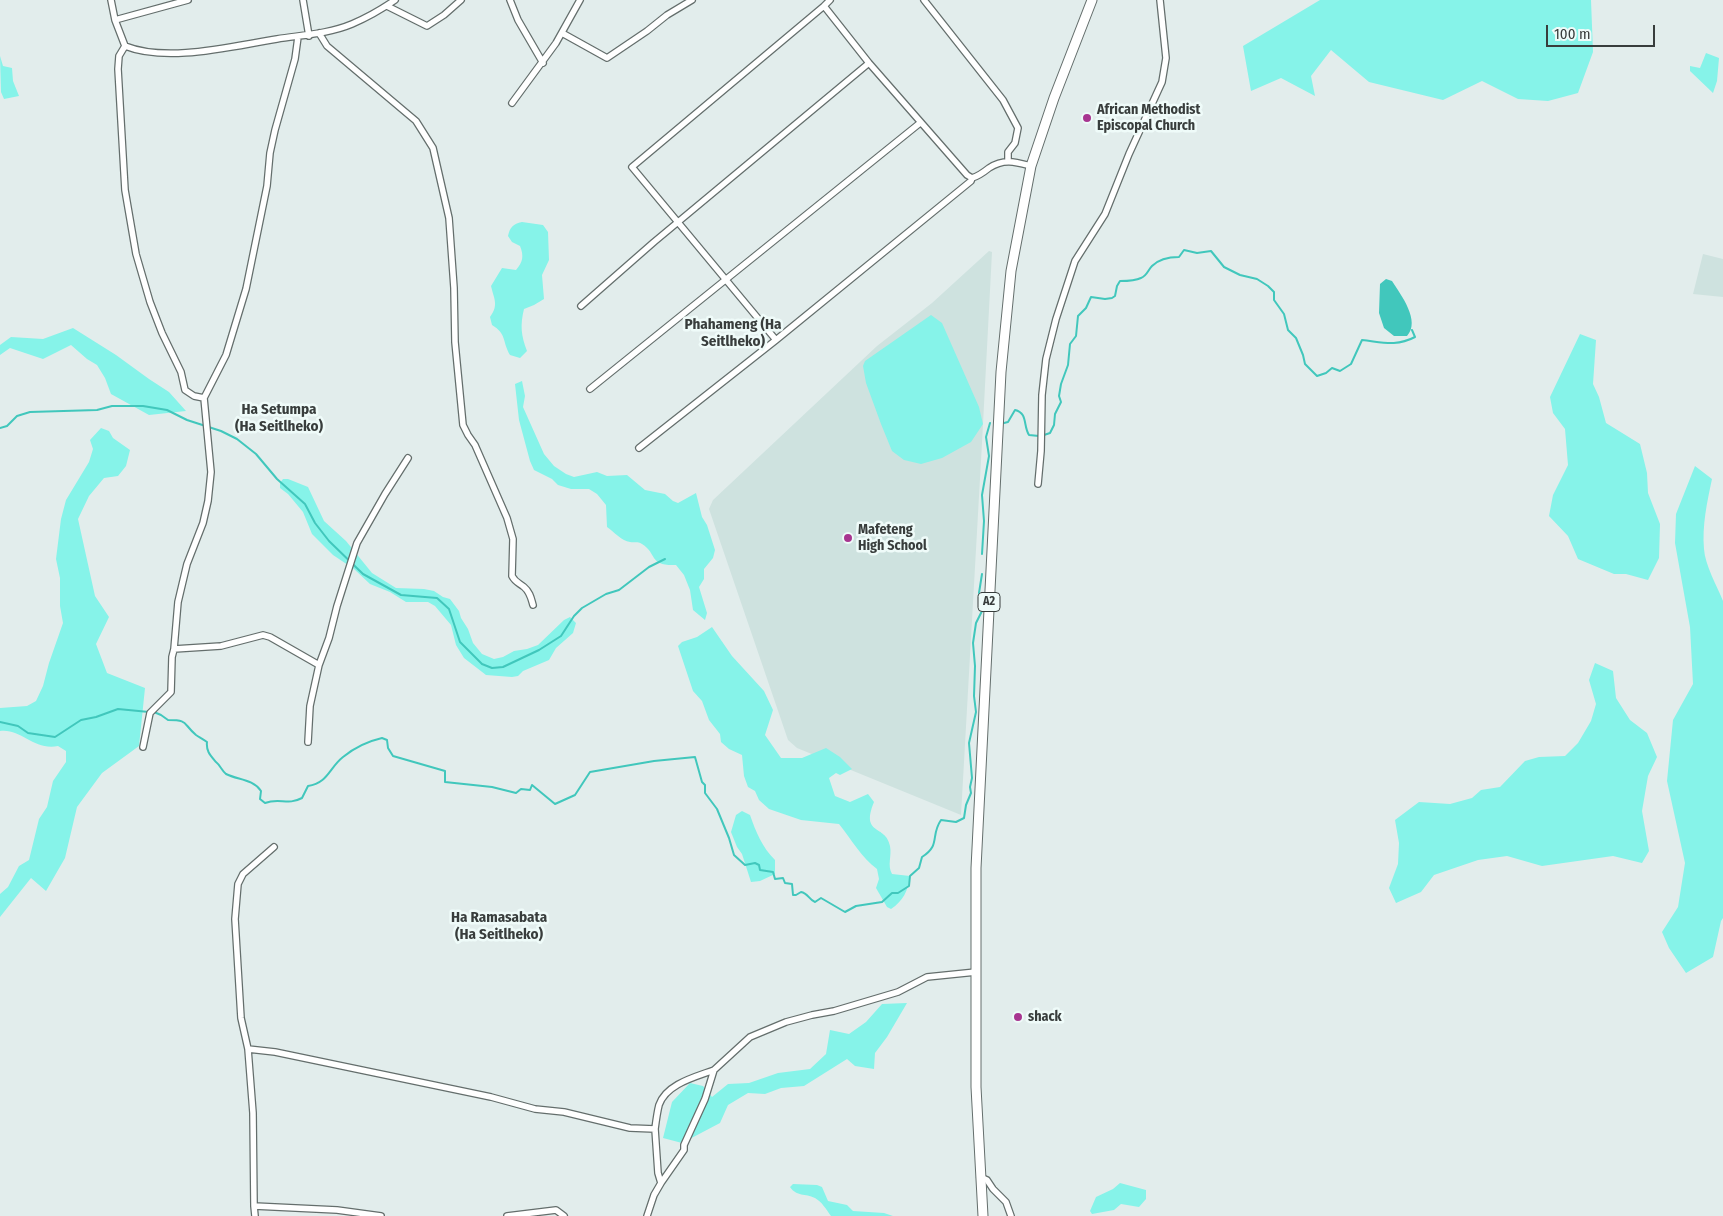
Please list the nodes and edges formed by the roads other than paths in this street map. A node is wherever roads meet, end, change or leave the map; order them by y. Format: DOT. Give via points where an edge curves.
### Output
graph roads {
  1 [pos="111,0"];
  2 [pos="188,0"];
  3 [pos="303,0"];
  4 [pos="395,0"];
  5 [pos="461,0"];
  6 [pos="510,0"];
  7 [pos="580,0"];
  8 [pos="692,0"];
  9 [pos="830,0"];
  10 [pos="924,0"];
  11 [pos="1092,0"];
  12 [pos="1160,0"];
  13 [pos="387,6"];
  14 [pos="824,6"];
  15 [pos="115,20"];
  16 [pos="562,32"];
  17 [pos="319,33"];
  18 [pos="309,36"];
  19 [pos="298,37"];
  20 [pos="126,46"];
  21 [pos="543,63"];
  22 [pos="869,63"];
  23 [pos="512,103"];
  24 [pos="920,123"];
  25 [pos="1008,161"];
  26 [pos="1031,166"];
  27 [pos="972,178"];
  28 [pos="678,222"];
  29 [pos="727,280"];
  30 [pos="580,306"];
  31 [pos="776,340"];
  32 [pos="590,389"];
  33 [pos="204,398"];
  34 [pos="639,448"];
  35 [pos="408,458"];
  36 [pos="1038,484"];
  37 [pos="534,605"];
  38 [pos="174,649"];
  39 [pos="319,665"];
  40 [pos="308,742"];
  41 [pos="143,747"];
  42 [pos="274,847"];
  43 [pos="976,972"];
  44 [pos="248,1050"];
  45 [pos="714,1070"];
  46 [pos="655,1128"];
  47 [pos="980,1177"];
  48 [pos="661,1183"];
  49 [pos="254,1206"];
  50 [pos="336,1213"];
  51 [pos="514,1215"];
  52 [pos="255,1216"];
  53 [pos="381,1216"];
  54 [pos="507,1216"];
  55 [pos="564,1216"];
  56 [pos="647,1216"];
  57 [pos="983,1216"];
  58 [pos="1011,1216"];
  1 -- 15 [label="street"];
  2 -- 15 [label="street"];
  3 -- 18 [label="street"];
  4 -- 13 [label="street"];
  5 -- 13 [label="street" via="427,26"];
  6 -- 21 [label="street"];
  7 -- 16 [label="street"];
  8 -- 16 [label="street" via="606,58"];
  9 -- 14 [label="street"];
  10 -- 25 [label="street" via="1003,100 1018,128 1015,143 1008,152"];
  11 -- 26 [label="main road, A2"];
  12 -- 36 [label="street" via="1166,58 1162,82 1108,207 1076,260 1056,319 1046,359 1042,395"];
  13 -- 17 [label="street" via="351,25"];
  14 -- 22 [label="street"];
  14 -- 28 [label="street" via="632,166"];
  15 -- 20 [label="street"];
  16 -- 21 [label="street"];
  17 -- 18 [label="street"];
  17 -- 37 [label="street" via="327,46 416,121 433,148 449,218 463,425 507,518 513,539 512,576 530,593"];
  18 -- 19 [label="street"];
  19 -- 20 [label="street" via="198,53 136,50"];
  19 -- 33 [label="street" via="295,59 274,130 267,186 246,289 226,355"];
  20 -- 33 [label="street" via="119,56 120,118 125,190 136,254 150,302 181,372 185,390"];
  21 -- 23 [label="street"];
  22 -- 24 [label="street"];
  22 -- 28 [label="street"];
  24 -- 27 [label="street"];
  24 -- 29 [label="street"];
  25 -- 26 [label="street"];
  25 -- 27 [label="street" via="996,163"];
  26 -- 43 [label="main road, A2" via="1011,271 1001,372 978,810"];
  27 -- 31 [label="street"];
  28 -- 29 [label="street"];
  28 -- 30 [label="street"];
  29 -- 31 [label="street"];
  29 -- 32 [label="street"];
  31 -- 34 [label="street"];
  33 -- 38 [label="street" via="211,483 204,522 187,564 178,602"];
  35 -- 39 [label="street" via="357,543"];
  38 -- 39 [label="street" via="221,646 263,635"];
  38 -- 41 [label="street" via="171,692 150,713"];
  39 -- 40 [label="street" via="310,706"];
  42 -- 44 [label="street" via="243,874 238,884 235,920 237,975"];
  43 -- 45 [label="street" via="927,977 871,1001 786,1022 750,1037"];
  43 -- 47 [label="main road, A2"];
  44 -- 46 [label="street" via="275,1052 491,1097 536,1110 586,1116 630,1128"];
  44 -- 49 [label="street" via="254,1136"];
  45 -- 46 [label="street" via="685,1080 670,1090 660,1103"];
  45 -- 48 [label="street" via="684,1150"];
  46 -- 48 [label="street"];
  47 -- 57 [label="main road, A2"];
  47 -- 58 [label="street" via="987,1180 1006,1202"];
  48 -- 56 [label="street"];
  49 -- 50 [label="street"];
  49 -- 52 [label="street"];
  50 -- 53 [label="street"];
  51 -- 54 [label="street"];
  51 -- 55 [label="street" via="556,1210"];
}
